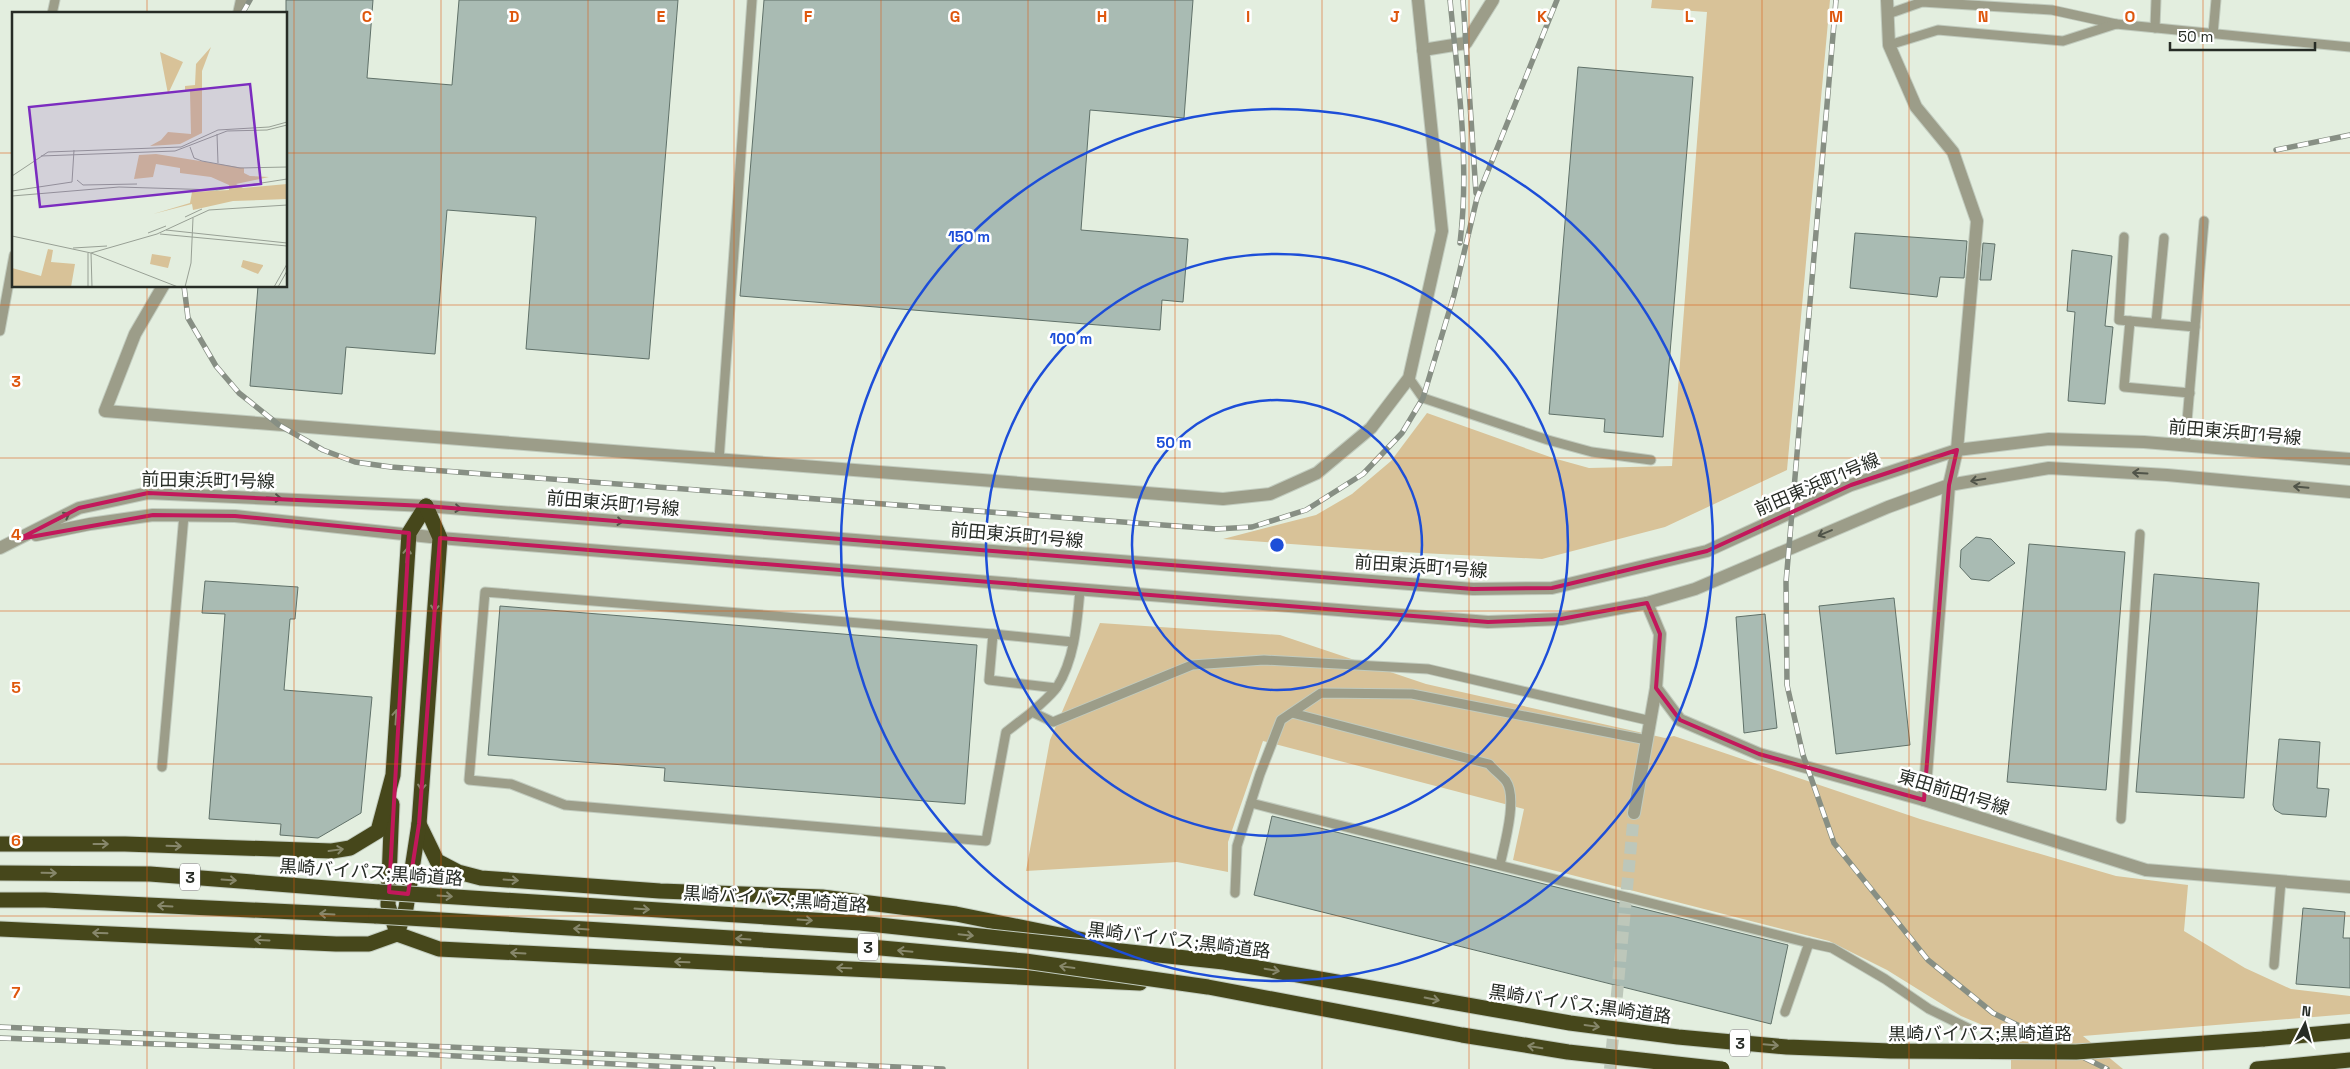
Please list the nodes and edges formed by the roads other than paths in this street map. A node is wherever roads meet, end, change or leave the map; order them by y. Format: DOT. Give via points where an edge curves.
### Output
graph roads {
  1 [pos="752,0"];
  2 [pos="1418,0"];
  3 [pos="1493,0"];
  4 [pos="1887,0"];
  5 [pos="2156,0"];
  6 [pos="2216,0"];
  7 [pos="1888,14"];
  8 [pos="2116,24"];
  9 [pos="2155,28"];
  10 [pos="2214,34"];
  11 [pos="1889,45"];
  12 [pos="2350,47"];
  13 [pos="1423,50"];
  14 [pos="2204,221"];
  15 [pos="2124,237"];
  16 [pos="2164,238"];
  17 [pos="12,266"];
  18 [pos="162,288"];
  19 [pos="2130,321"];
  20 [pos="2156,323"];
  21 [pos="2195,327"];
  22 [pos="0,332"];
  23 [pos="1409,378"];
  24 [pos="2190,393"];
  25 [pos="2185,445"];
  26 [pos="1958,450"];
  27 [pos="2350,459"];
  28 [pos="719,460"];
  29 [pos="1651,460"];
  30 [pos="1949,485"];
  31 [pos="2350,492"];
  32 [pos="426,506"];
  33 [pos="184,515"];
  34 [pos="408,533"];
  35 [pos="2140,534"];
  36 [pos="440,538"];
  37 [pos="19,539"];
  38 [pos="0,548"];
  39 [pos="1080,590"];
  40 [pos="1647,603"];
  41 [pos="993,634"];
  42 [pos="1073,642"];
  43 [pos="1056,688"];
  44 [pos="1656,688"];
  45 [pos="1032,712"];
  46 [pos="1292,712"];
  47 [pos="1650,721"];
  48 [pos="1647,740"];
  49 [pos="162,767"];
  50 [pos="393,775"];
  51 [pos="1924,800"];
  52 [pos="1251,803"];
  53 [pos="1634,813"];
  54 [pos="2121,819"];
  55 [pos="419,824"];
  56 [pos="0,844"];
  57 [pos="1500,866"];
  58 [pos="0,873"];
  59 [pos="2281,881"];
  60 [pos="2350,887"];
  61 [pos="1235,893"];
  62 [pos="0,900"];
  63 [pos="0,930"];
  64 [pos="396,934"];
  65 [pos="1808,943"];
  66 [pos="1224,962"];
  67 [pos="2274,965"];
  68 [pos="1208,987"];
  69 [pos="1785,1012"];
  70 [pos="1972,1030"];
  71 [pos="2350,1031"];
  72 [pos="2350,1060"];
  73 [pos="1722,1069"];
  74 [pos="2261,1069"];
  1 -- 28 [label="lane"];
  2 -- 13 [label="street"];
  3 -- 13 [label="street" via="1466,43"];
  4 -- 7 [label="street"];
  5 -- 9 [label="lane"];
  6 -- 10 [label="lane"];
  7 -- 8 [label="lane" via="1922,2 2052,10"];
  7 -- 11 [label="street"];
  8 -- 9 [label="lane"];
  8 -- 11 [label="lane" via="2063,41 1938,30"];
  9 -- 10 [label="lane"];
  10 -- 12 [label="lane"];
  11 -- 26 [label="street" via="1916,107 1953,152 1977,221"];
  13 -- 23 [label="street" via="1442,232"];
  14 -- 21 [label="lane"];
  15 -- 19 [label="lane" via="2119,320"];
  16 -- 20 [label="lane"];
  17 -- 22 [label="lane"];
  18 -- 28 [label="street" via="135,334 105,411"];
  19 -- 20 [label="lane"];
  19 -- 24 [label="lane" via="2124,386"];
  20 -- 21 [label="lane"];
  21 -- 24 [label="lane"];
  23 -- 28 [label="street" via="1371,428 1317,473 1270,494 1223,499"];
  23 -- 29 [label="lane" via="1423,398 1592,452"];
  24 -- 25 [label="lane"];
  25 -- 26 [label="street, 前田東浜町1号線" via="2049,439"];
  25 -- 27 [label="street, 前田東浜町1号線"];
  26 -- 30 [label="street"];
  32 -- 26 [label="street, 前田東浜町1号線, one-way" via="1473,589 1552,588 1707,551 1851,485"];
  31 -- 30 [label="street, 前田東浜町1号線, one-way" via="2049,468"];
  30 -- 40 [label="street, 前田東浜町1号線, one-way" via="1888,507 1695,589"];
  30 -- 51 [label="street"];
  32 -- 34 [label="highway"];
  32 -- 36 [label="highway"];
  37 -- 32 [label="street, 前田東浜町1号線, one-way" via="78,508 148,493"];
  33 -- 34 [label="street, 前田東浜町1号線" via="235,516"];
  33 -- 37 [label="street, 前田東浜町1号線" via="153,515 90,524"];
  33 -- 49 [label="lane"];
  34 -- 36 [label="street, 前田東浜町1号線"];
  50 -- 34 [label="highway, one-way"];
  35 -- 54 [label="lane"];
  36 -- 39 [label="street, 前田東浜町1号線"];
  36 -- 55 [label="highway, one-way"];
  37 -- 38 [label="street"];
  39 -- 40 [label="street, 前田東浜町1号線" via="1488,622 1561,619"];
  39 -- 42 [label="lane"];
  40 -- 44 [label="street" via="1660,634"];
  41 -- 42 [label="lane"];
  41 -- 43 [label="lane" via="989,680"];
  41 -- 45 [label="lane" via="485,592 469,780 510,784 565,805 986,841 1006,732"];
  42 -- 43 [label="lane" via="1070,658"];
  43 -- 45 [label="lane"];
  44 -- 47 [label="street"];
  44 -- 51 [label="street, 東田前田1号線" via="1680,720 1759,754"];
  45 -- 47 [label="lane" via="1053,722 1192,665 1264,660 1428,669"];
  46 -- 48 [label="lane" via="1321,693 1412,694"];
  46 -- 52 [label="lane" via="1281,720"];
  46 -- 57 [label="lane" via="1489,764 1507,782 1510,801 1510,823"];
  47 -- 48 [label="street"];
  48 -- 53 [label="street"];
  56 -- 50 [label="highway, one-way" via="125,844 309,852 350,848 378,831"];
  50 -- 64 [label="highway" via="388,905"];
  51 -- 59 [label="street, 東田前田1号線" via="2146,870"];
  52 -- 57 [label="lane"];
  52 -- 61 [label="lane" via="1237,846"];
  55 -- 64 [label="highway" via="406,908"];
  55 -- 66 [label="highway, one-way, bridge" via="438,861 458,872 481,878 660,892 822,897 956,914 1086,941"];
  57 -- 65 [label="lane"];
  58 -- 66 [label="highway, 黒崎バイパス;黒崎道路 / 3, one-way, bridge" via="150,874 850,923"];
  59 -- 60 [label="street, 東田前田1号線"];
  59 -- 67 [label="lane"];
  68 -- 62 [label="highway, 3, one-way, bridge" via="1025,961 859,946 376,916"];
  64 -- 63 [label="highway, one-way" via="369,944"];
  68 -- 64 [label="highway, one-way, bridge" via="439,949"];
  65 -- 69 [label="lane"];
  65 -- 70 [label="lane" via="1832,948 1929,1009"];
  66 -- 71 [label="highway, 黒崎バイパス;黒崎道路 / 3, one-way, bridge" via="1570,1023 1786,1047 2076,1052"];
  73 -- 68 [label="highway, 3, one-way, bridge" via="1559,1051"];
  72 -- 74 [label="highway"];
}
